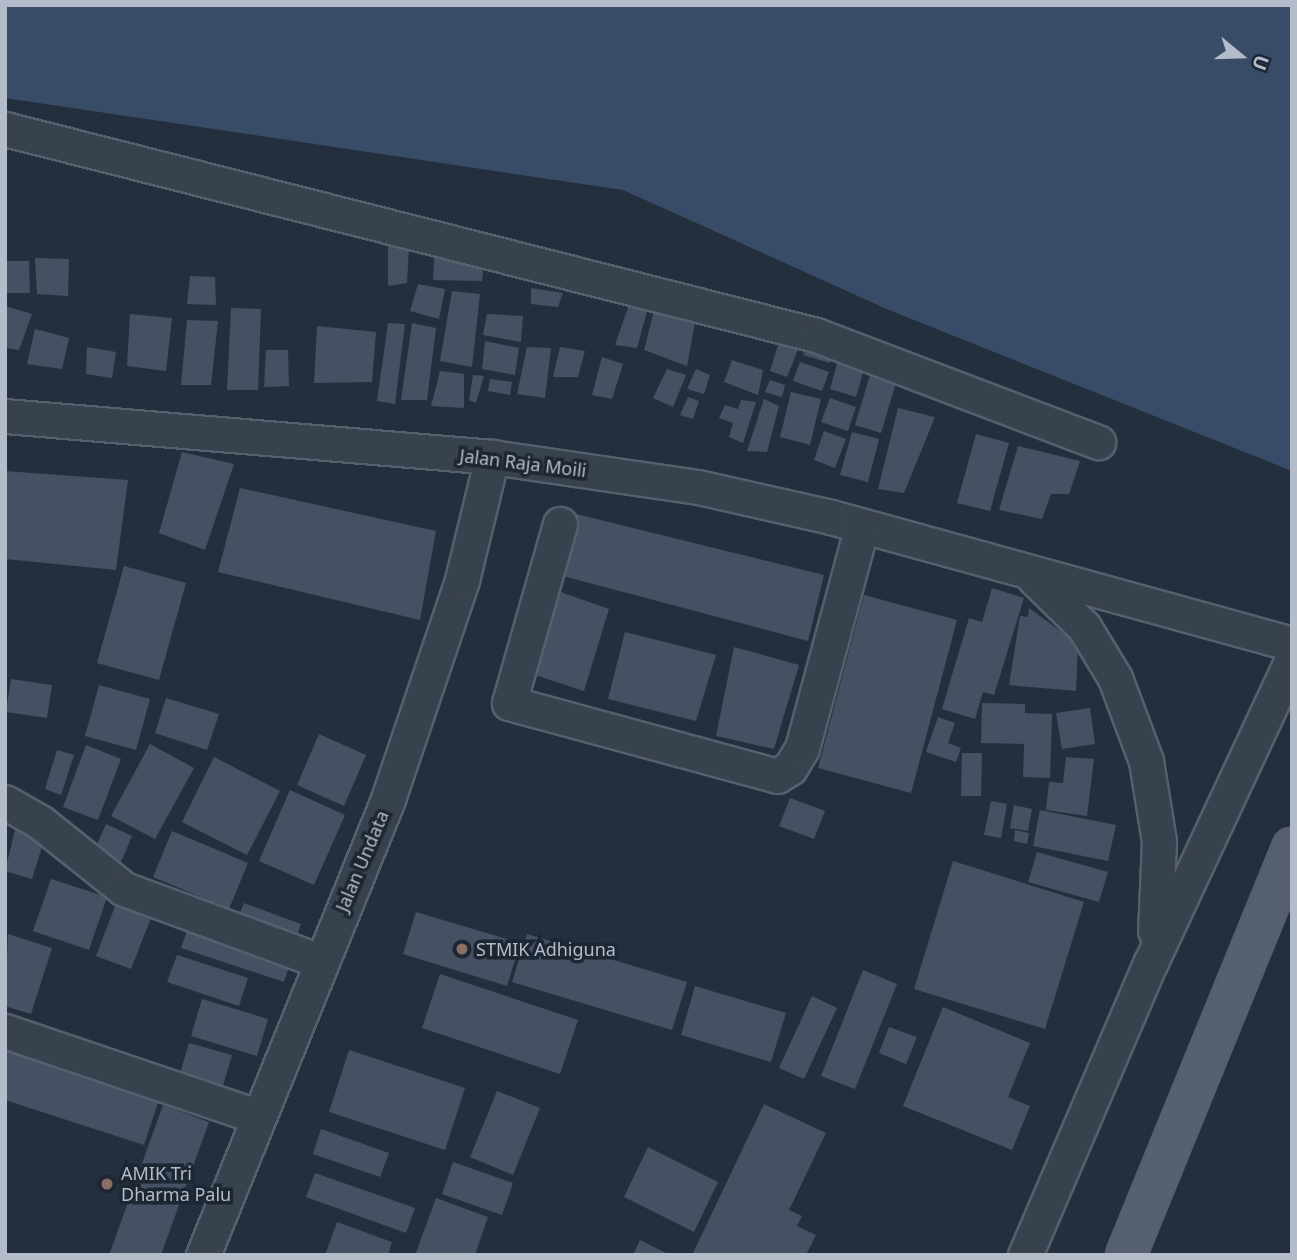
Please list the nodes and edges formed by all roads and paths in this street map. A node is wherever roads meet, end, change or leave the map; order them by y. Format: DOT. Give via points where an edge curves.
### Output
graph roads {
  1 [pos="5,129"];
  2 [pos="5,416"];
  3 [pos="1098,442"];
  4 [pos="492,457"];
  5 [pos="560,524"];
  6 [pos="862,526"];
  7 [pos="1029,574"];
  8 [pos="1292,644"];
  9 [pos="1292,659"];
  10 [pos="5,802"];
  11 [pos="1292,848"];
  12 [pos="320,961"];
  13 [pos="1150,964"];
  14 [pos="5,1031"];
  15 [pos="257,1116"];
  16 [pos="203,1255"];
  17 [pos="1025,1255"];
  18 [pos="1126,1255"];
  1 -- 3 [label="street" via="816,335"];
  2 -- 4 [label="street, Jalan Raja Moili"];
  4 -- 6 [label="street, Jalan Raja Moili" via="698,487"];
  4 -- 12 [label="street, Jalan Undata" via="462,580 419,710"];
  5 -- 6 [label="street" via="509,703 777,776 790,768 802,748"];
  6 -- 7 [label="street, Jalan Raja Moili"];
  7 -- 8 [label="street, Jalan Raja Moili"];
  7 -- 13 [label="street" via="1084,627 1115,678 1146,761 1159,841 1160,901"];
  9 -- 13 [label="street"];
  10 -- 12 [label="street" via="40,822 124,888"];
  11 -- 18 [label="main road"];
  12 -- 15 [label="street, Jalan Undata"];
  13 -- 17 [label="street"];
  14 -- 15 [label="street"];
  15 -- 16 [label="street, Jalan Undata"];
}
